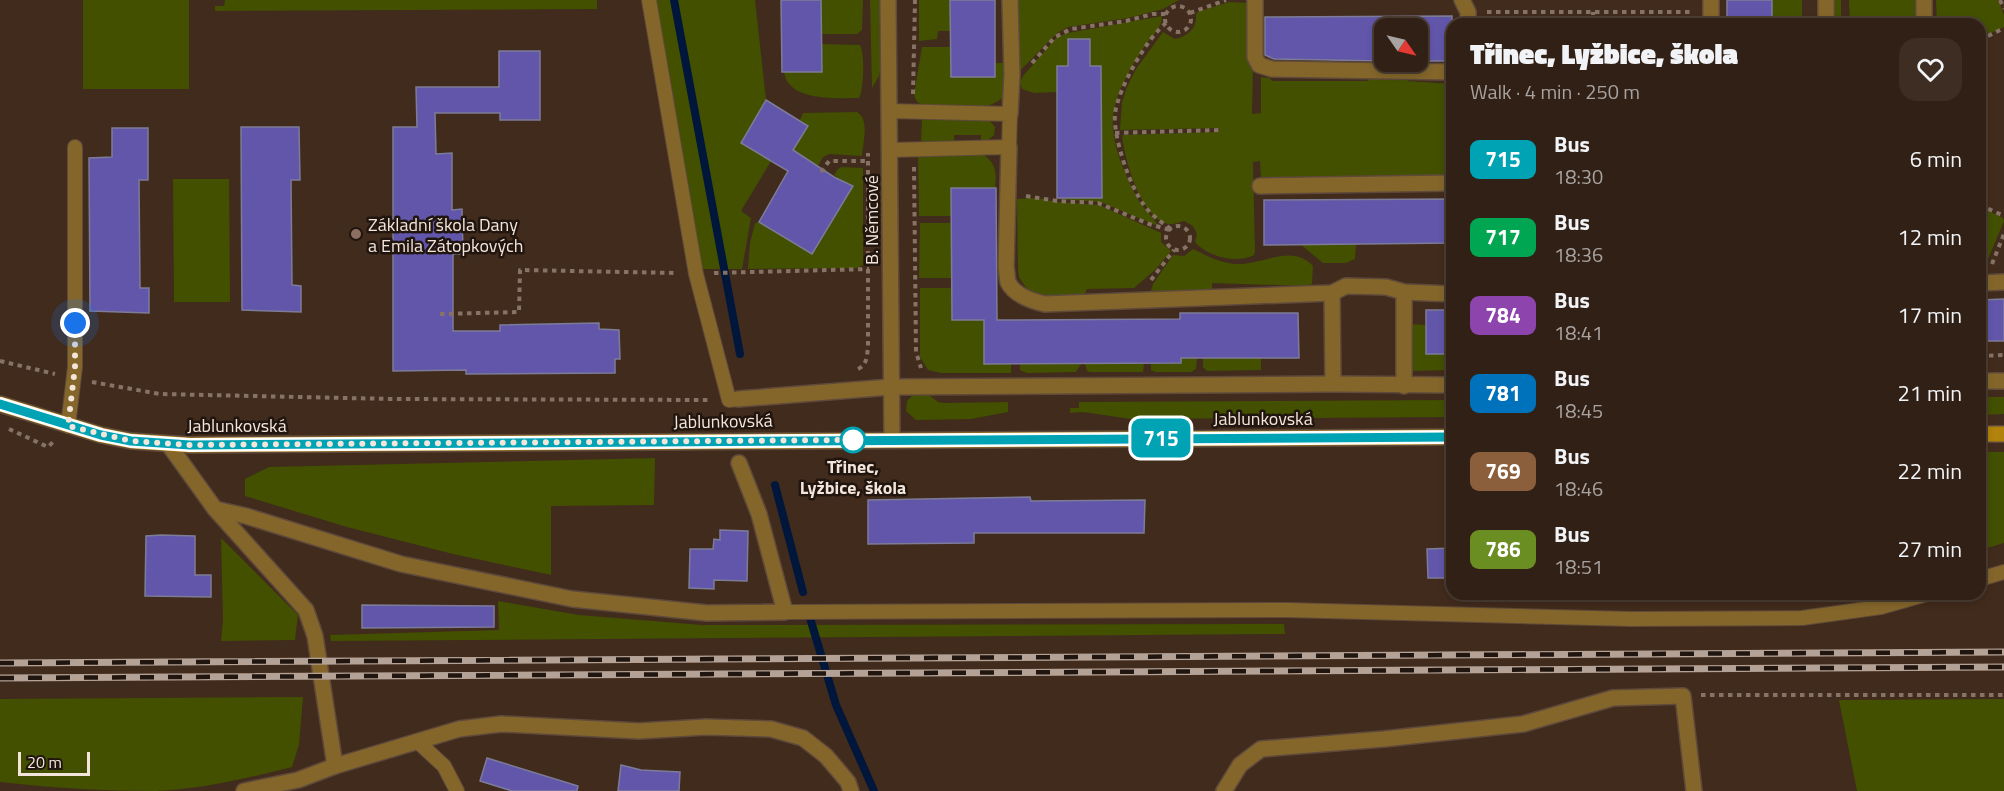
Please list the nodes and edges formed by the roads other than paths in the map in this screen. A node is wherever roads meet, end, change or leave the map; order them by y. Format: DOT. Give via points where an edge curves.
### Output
graph roads {
  1 [pos="649,0"];
  2 [pos="888,0"];
  3 [pos="1010,0"];
  4 [pos="1255,0"];
  5 [pos="1826,0"];
  6 [pos="1924,0"];
  7 [pos="1826,18"];
  8 [pos="1924,18"];
  9 [pos="1446,72"];
  10 [pos="889,111"];
  11 [pos="1010,114"];
  12 [pos="75,147"];
  13 [pos="1009,147"];
  14 [pos="890,150"];
  15 [pos="1446,183"];
  16 [pos="1260,186"];
  17 [pos="2004,282"];
  18 [pos="1986,283"];
  19 [pos="1404,292"];
  20 [pos="1332,294"];
  21 [pos="1446,294"];
  22 [pos="1986,381"];
  23 [pos="2004,381"];
  24 [pos="1333,384"];
  25 [pos="1404,386"];
  26 [pos="1446,386"];
  27 [pos="891,387"];
  28 [pos="733,400"];
  29 [pos="0,404"];
  30 [pos="68,426"];
  31 [pos="1986,434"];
  32 [pos="2004,434"];
  33 [pos="1446,437"];
  34 [pos="892,440"];
  35 [pos="169,445"];
  36 [pos="739,463"];
  37 [pos="215,509"];
  38 [pos="2004,572"];
  39 [pos="1986,577"];
  40 [pos="1906,600"];
  41 [pos="785,612"];
  42 [pos="417,741"];
  43 [pos="335,766"];
  44 [pos="297,786"];
  45 [pos="244,791"];
  46 [pos="457,791"];
  47 [pos="851,791"];
  48 [pos="1224,791"];
  49 [pos="1694,791"];
  1 -- 28 [label="lane" via="703,273"];
  2 -- 10 [label="street, B. Němcové"];
  3 -- 11 [label="street"];
  4 -- 9 [label="street" via="1255,57 1259,65 1272,69"];
  5 -- 7 [label="street"];
  6 -- 8 [label="street"];
  10 -- 11 [label="lane"];
  10 -- 14 [label="street, B. Němcové"];
  11 -- 13 [label="lane"];
  12 -- 30 [label="lane" via="74,378"];
  13 -- 14 [label="lane"];
  13 -- 20 [label="street" via="1008,282 1030,300 1045,304"];
  14 -- 27 [label="street, B. Němcové"];
  15 -- 16 [label="street"];
  17 -- 18 [label="street"];
  19 -- 20 [label="street" via="1386,287 1346,286"];
  19 -- 21 [label="street"];
  19 -- 25 [label="street"];
  20 -- 24 [label="street"];
  22 -- 23 [label="street"];
  24 -- 25 [label="street"];
  24 -- 27 [label="street"];
  25 -- 26 [label="street"];
  27 -- 28 [label="street"];
  27 -- 34 [label="street, B. Němcové"];
  29 -- 30 [label="main road, Jablunkovská"];
  30 -- 35 [label="main road, Jablunkovská" via="131,441"];
  31 -- 32 [label="main road"];
  33 -- 34 [label="main road, Jablunkovská"];
  34 -- 35 [label="main road, Jablunkovská"];
  35 -- 37 [label="street"];
  36 -- 41 [label="street" via="759,514"];
  37 -- 41 [label="street" via="401,564 572,599 707,612"];
  37 -- 43 [label="street" via="306,610 315,636"];
  38 -- 39 [label="lane"];
  40 -- 41 [label="lane" via="1802,618 1631,619 1287,610"];
  42 -- 43 [label="street"];
  42 -- 46 [label="lane" via="444,766"];
  42 -- 47 [label="street" via="459,729 501,724 639,731 771,729 803,738 826,756"];
  43 -- 44 [label="street"];
  44 -- 45 [label="street"];
  48 -- 49 [label="street" via="1240,765 1261,749 1523,724 1613,698 1683,696"];
}
